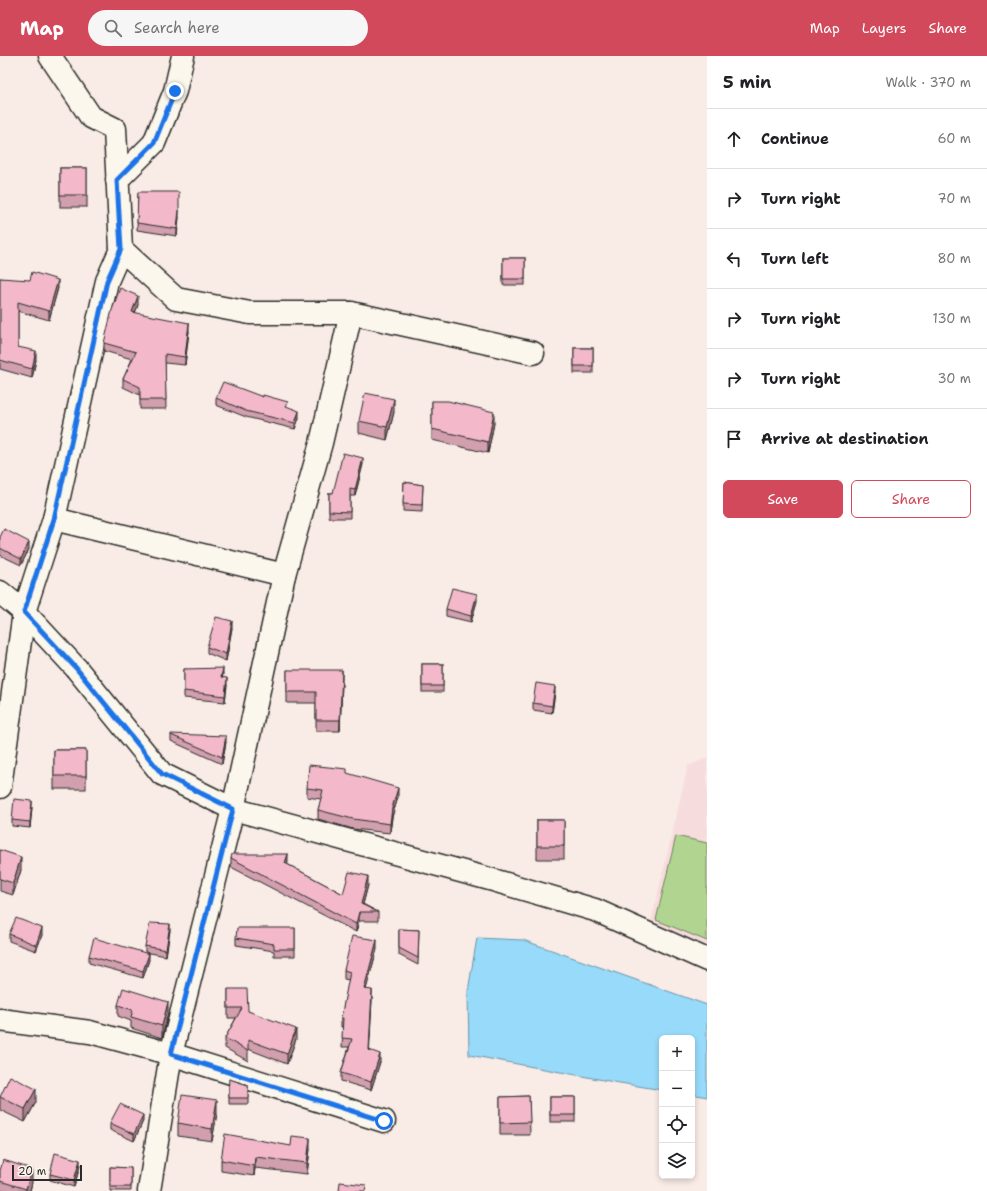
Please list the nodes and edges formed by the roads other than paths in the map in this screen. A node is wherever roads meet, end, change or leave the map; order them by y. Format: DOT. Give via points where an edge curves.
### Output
graph roads {
  1 [pos="50,56"];
  2 [pos="183,56"];
  3 [pos="117,180"];
  4 [pos="121,249"];
  5 [pos="351,313"];
  6 [pos="533,353"];
  7 [pos="54,519"];
  8 [pos="284,575"];
  9 [pos="0,592"];
  10 [pos="24,612"];
  11 [pos="0,787"];
  12 [pos="233,809"];
  13 [pos="707,960"];
  14 [pos="0,1020"];
  15 [pos="171,1054"];
  16 [pos="384,1121"];
  17 [pos="148,1191"];
  1 -- 3 [label="street" via="91,117 114,129"];
  2 -- 3 [label="street" via="175,91 154,143"];
  3 -- 4 [label="street"];
  4 -- 5 [label="street" via="176,299 250,313"];
  4 -- 7 [label="street" via="107,281"];
  5 -- 6 [label="street"];
  5 -- 8 [label="street" via="321,443"];
  7 -- 8 [label="street"];
  7 -- 10 [label="street"];
  8 -- 12 [label="street"];
  9 -- 10 [label="street"];
  10 -- 11 [label="street"];
  10 -- 12 [label="street" via="76,668 162,774"];
  12 -- 13 [label="street" via="595,910"];
  12 -- 15 [label="street"];
  14 -- 15 [label="street" via="90,1032"];
  15 -- 16 [label="street"];
  15 -- 17 [label="street"];
}
